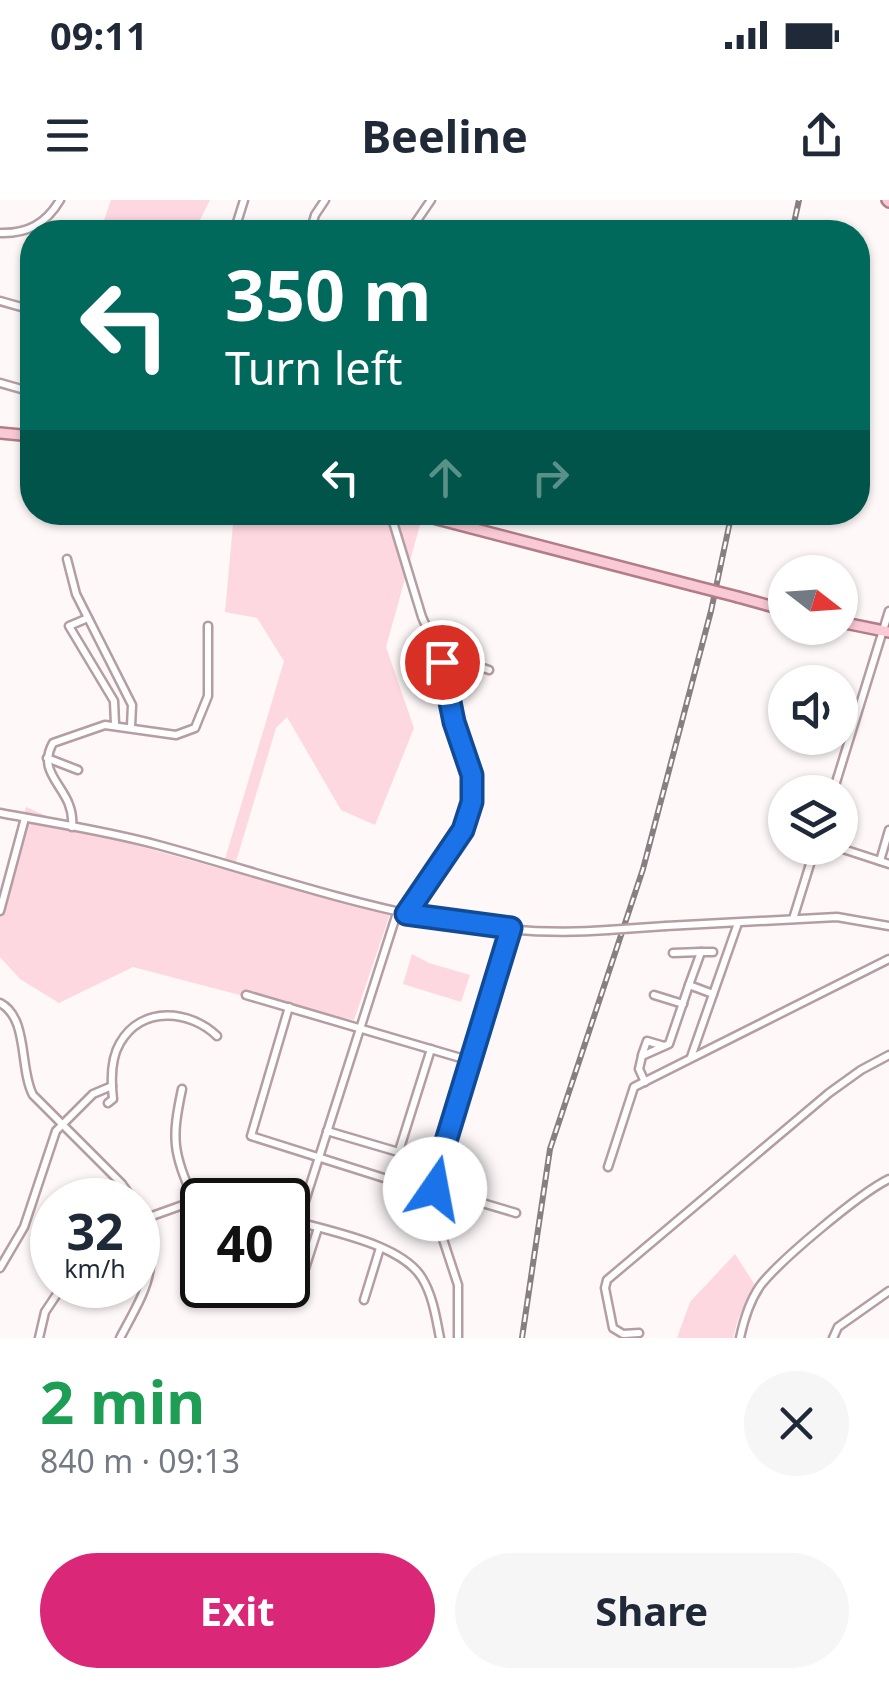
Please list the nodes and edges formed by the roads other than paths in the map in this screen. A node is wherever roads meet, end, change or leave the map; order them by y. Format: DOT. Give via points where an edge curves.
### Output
graph roads {
  1 [pos="60,200"];
  2 [pos="45,220"];
  3 [pos="394,525"];
  4 [pos="460,525"];
  5 [pos="66,559"];
  6 [pos="768,605"];
  7 [pos="889,611"];
  8 [pos="88,618"];
  9 [pos="208,626"];
  10 [pos="858,626"];
  11 [pos="886,631"];
  12 [pos="489,670"];
  13 [pos="446,671"];
  14 [pos="115,724"];
  15 [pos="131,727"];
  16 [pos="47,758"];
  17 [pos="78,770"];
  18 [pos="838,775"];
  19 [pos="0,813"];
  20 [pos="25,818"];
  21 [pos="72,827"];
  22 [pos="889,830"];
  23 [pos="858,853"];
  24 [pos="880,860"];
  25 [pos="889,864"];
  26 [pos="810,865"];
  27 [pos="0,911"];
  28 [pos="402,913"];
  29 [pos="793,919"];
  30 [pos="738,922"];
  31 [pos="889,926"];
  32 [pos="511,928"];
  33 [pos="701,952"];
  34 [pos="713,952"];
  35 [pos="673,953"];
  36 [pos="889,960"];
  37 [pos="689,985"];
  38 [pos="713,994"];
  39 [pos="246,995"];
  40 [pos="654,995"];
  41 [pos="0,1003"];
  42 [pos="684,1004"];
  43 [pos="289,1008"];
  44 [pos="359,1028"];
  45 [pos="217,1036"];
  46 [pos="431,1049"];
  47 [pos="889,1056"];
  48 [pos="691,1058"];
  49 [pos="470,1061"];
  50 [pos="645,1082"];
  51 [pos="112,1086"];
  52 [pos="182,1089"];
  53 [pos="108,1103"];
  54 [pos="62,1125"];
  55 [pos="327,1131"];
  56 [pos="399,1152"];
  57 [pos="318,1158"];
  58 [pos="439,1164"];
  59 [pos="608,1168"];
  60 [pos="116,1178"];
  61 [pos="185,1178"];
  62 [pos="384,1178"];
  63 [pos="889,1179"];
  64 [pos="310,1184"];
  65 [pos="435,1189"];
  66 [pos="516,1213"];
  67 [pos="310,1226"];
  68 [pos="318,1228"];
  69 [pos="380,1248"];
  70 [pos="310,1253"];
  71 [pos="0,1268"];
  72 [pos="889,1291"];
  73 [pos="364,1300"];
  74 [pos="48,1308"];
  75 [pos="134,1308"];
  76 [pos="639,1334"];
  77 [pos="40,1338"];
  78 [pos="120,1338"];
  79 [pos="440,1338"];
  80 [pos="458,1338"];
  81 [pos="740,1338"];
  82 [pos="833,1338"];
  1 -- 2 [label="street"];
  3 -- 13 [label="street"];
  4 -- 6 [label="main road, bridge"];
  5 -- 8 [label="street"];
  7 -- 11 [label="street"];
  8 -- 14 [label="street" via="69,626 114,702"];
  8 -- 15 [label="street" via="132,705"];
  9 -- 15 [label="street" via="208,696 195,728 176,735"];
  10 -- 11 [label="main road"];
  11 -- 18 [label="street"];
  12 -- 13 [label="street" via="474,665"];
  13 -- 28 [label="street" via="472,775 472,802 463,830"];
  14 -- 15 [label="street"];
  14 -- 16 [label="street" via="60,738"];
  16 -- 17 [label="street"];
  16 -- 21 [label="street" via="67,795"];
  19 -- 20 [label="street"];
  20 -- 21 [label="street"];
  20 -- 27 [label="street"];
  21 -- 28 [label="street"];
  22 -- 24 [label="street"];
  23 -- 24 [label="street"];
  24 -- 25 [label="street"];
  26 -- 29 [label="street"];
  28 -- 32 [label="street"];
  28 -- 44 [label="street"];
  29 -- 30 [label="street"];
  29 -- 31 [label="street" via="836,917"];
  30 -- 32 [label="street, bridge"];
  30 -- 38 [label="street"];
  32 -- 49 [label="street"];
  33 -- 34 [label="street"];
  33 -- 35 [label="street"];
  33 -- 37 [label="street"];
  36 -- 48 [label="street"];
  37 -- 38 [label="street"];
  37 -- 42 [label="street"];
  38 -- 48 [label="street"];
  39 -- 43 [label="street"];
  40 -- 42 [label="street"];
  41 -- 54 [label="street" via="16,1021 30,1088"];
  42 -- 50 [label="street" via="672,1040 642,1056"];
  43 -- 44 [label="street"];
  43 -- 57 [label="street" via="250,1133"];
  44 -- 46 [label="street"];
  44 -- 55 [label="street"];
  45 -- 51 [label="street" via="189,1017 154,1016 120,1042"];
  46 -- 49 [label="street"];
  46 -- 56 [label="street"];
  47 -- 76 [label="street" via="829,1093 607,1280 613,1328"];
  48 -- 50 [label="street"];
  49 -- 58 [label="street"];
  50 -- 59 [label="street" via="631,1091"];
  51 -- 53 [label="street"];
  51 -- 54 [label="street" via="93,1094"];
  52 -- 61 [label="street" via="174,1147"];
  54 -- 60 [label="street"];
  54 -- 71 [label="street" via="24,1227"];
  55 -- 56 [label="street"];
  55 -- 57 [label="street"];
  56 -- 58 [label="street"];
  57 -- 62 [label="street"];
  57 -- 64 [label="street"];
  58 -- 65 [label="street"];
  63 -- 81 [label="street" via="774,1269 754,1296"];
  65 -- 66 [label="street"];
  65 -- 80 [label="street" via="438,1224 458,1285"];
  67 -- 68 [label="street"];
  68 -- 69 [label="street"];
  68 -- 70 [label="street"];
  69 -- 73 [label="street"];
  69 -- 79 [label="street" via="407,1261 424,1280"];
  72 -- 82 [label="street" via="838,1327"];
  74 -- 77 [label="street"];
  75 -- 78 [label="street"];
}
